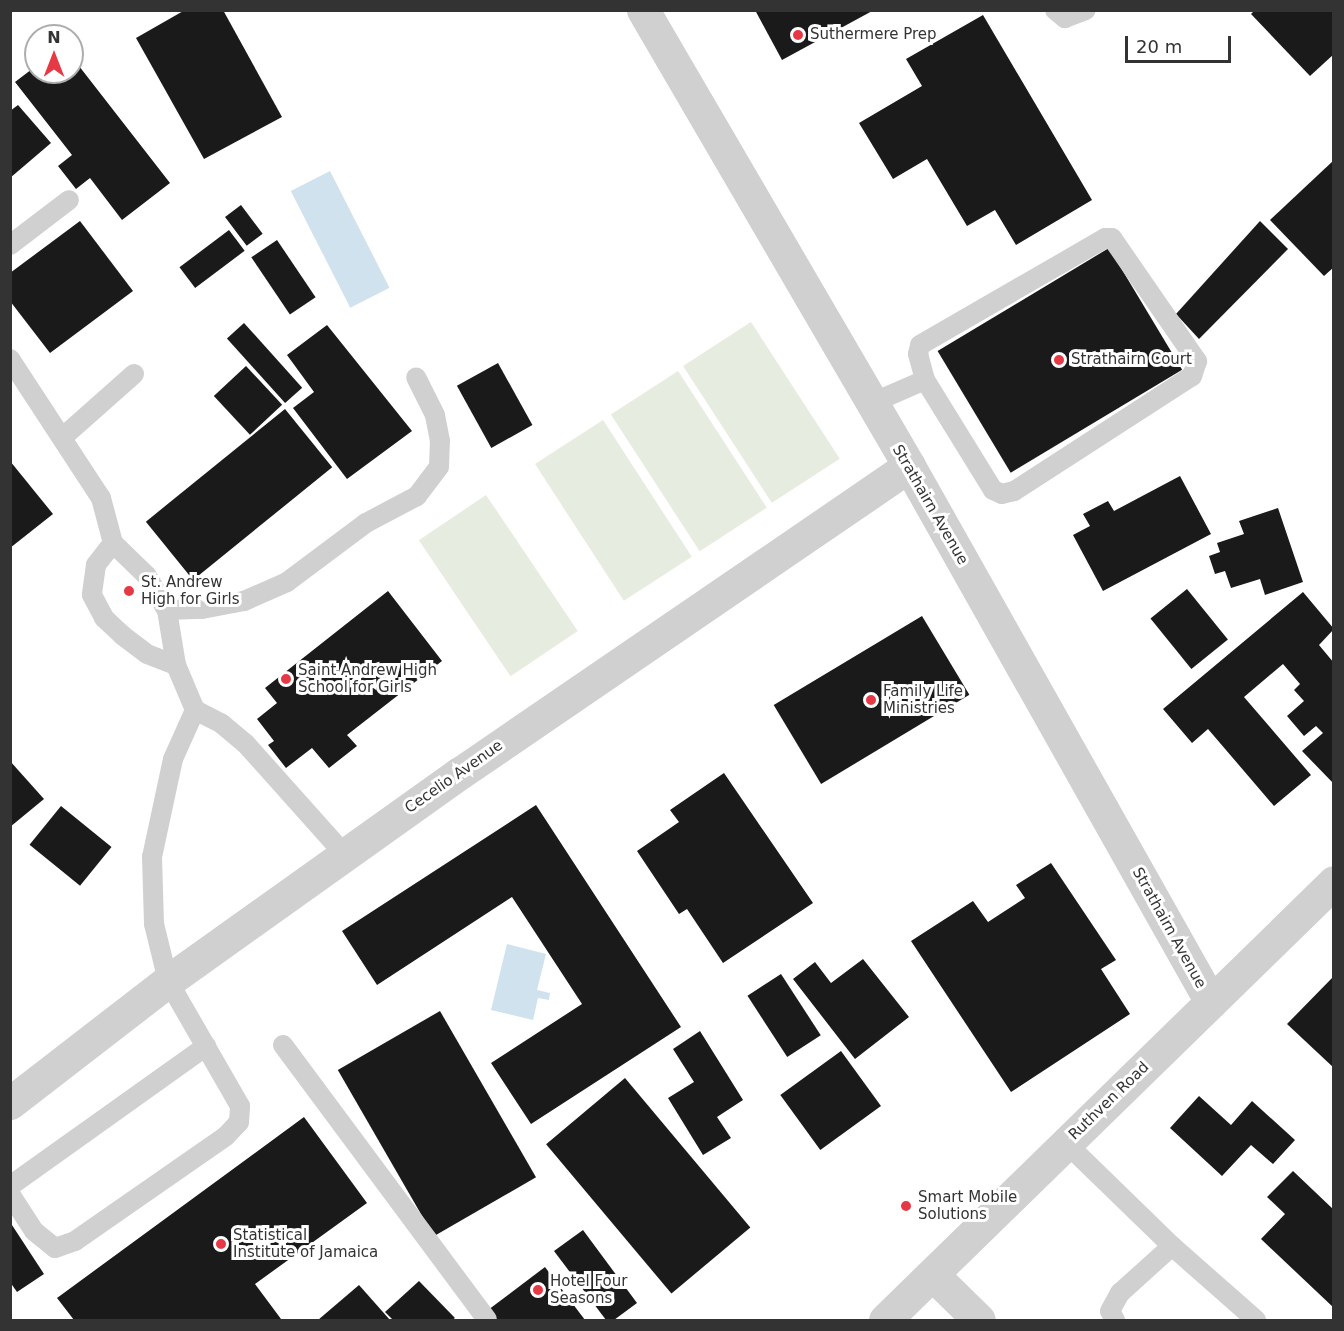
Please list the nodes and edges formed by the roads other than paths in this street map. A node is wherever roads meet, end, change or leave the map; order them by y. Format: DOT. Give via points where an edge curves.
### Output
graph roads {
  1 [pos="643,10"];
  2 [pos="1055,10"];
  3 [pos="1086,10"];
  4 [pos="69,200"];
  5 [pos="10,245"];
  6 [pos="10,359"];
  7 [pos="134,374"];
  8 [pos="416,377"];
  9 [pos="925,380"];
  10 [pos="872,403"];
  11 [pos="63,437"];
  12 [pos="909,466"];
  13 [pos="113,543"];
  14 [pos="167,610"];
  15 [pos="176,665"];
  16 [pos="195,710"];
  17 [pos="345,855"];
  18 [pos="1334,882"];
  19 [pos="168,981"];
  20 [pos="1211,1002"];
  21 [pos="283,1045"];
  22 [pos="206,1046"];
  23 [pos="12,1100"];
  24 [pos="1066,1143"];
  25 [pos="10,1186"];
  26 [pos="10,1194"];
  27 [pos="1172,1246"];
  28 [pos="933,1275"];
  29 [pos="487,1320"];
  30 [pos="885,1320"];
  31 [pos="979,1320"];
  32 [pos="1115,1320"];
  33 [pos="1257,1320"];
  1 -- 10 [label="street, Strathairn Avenue"];
  2 -- 3 [label="lane" via="1065,18"];
  4 -- 5 [label="lane"];
  6 -- 11 [label="lane"];
  7 -- 11 [label="lane"];
  8 -- 14 [label="lane" via="435,415 440,441 439,467 417,496 366,523 287,582 244,601 202,609"];
  9 -- 9 [label="lane" via="993,490 1002,494 1014,491 1192,375 1197,361 1112,238 1105,238 920,345 918,354"];
  9 -- 10 [label="lane"];
  10 -- 12 [label="street, Strathairn Avenue"];
  11 -- 13 [label="lane" via="101,498"];
  12 -- 17 [label="street, Cecelio Avenue" via="460,772"];
  12 -- 20 [label="street, Strathairn Avenue"];
  13 -- 14 [label="lane" via="147,576"];
  13 -- 15 [label="lane" via="96,565 92,595 104,618 122,635 147,654"];
  14 -- 15 [label="lane"];
  15 -- 16 [label="lane"];
  16 -- 17 [label="lane" via="222,724 245,743"];
  16 -- 19 [label="lane" via="173,759 152,857 154,924"];
  17 -- 19 [label="street, Cecelio Avenue"];
  18 -- 20 [label="street, Ruthven Road"];
  19 -- 22 [label="lane"];
  19 -- 23 [label="street, Cecelio Avenue"];
  20 -- 24 [label="street, Ruthven Road"];
  21 -- 29 [label="lane"];
  22 -- 25 [label="lane"];
  22 -- 26 [label="lane" via="240,1106 239,1122 226,1136 75,1241 56,1248 34,1231"];
  24 -- 27 [label="lane"];
  24 -- 28 [label="street, Ruthven Road"];
  27 -- 32 [label="lane" via="1120,1293 1110,1311"];
  27 -- 33 [label="lane"];
  28 -- 30 [label="street, Ruthven Road"];
  28 -- 31 [label="street"];
}
